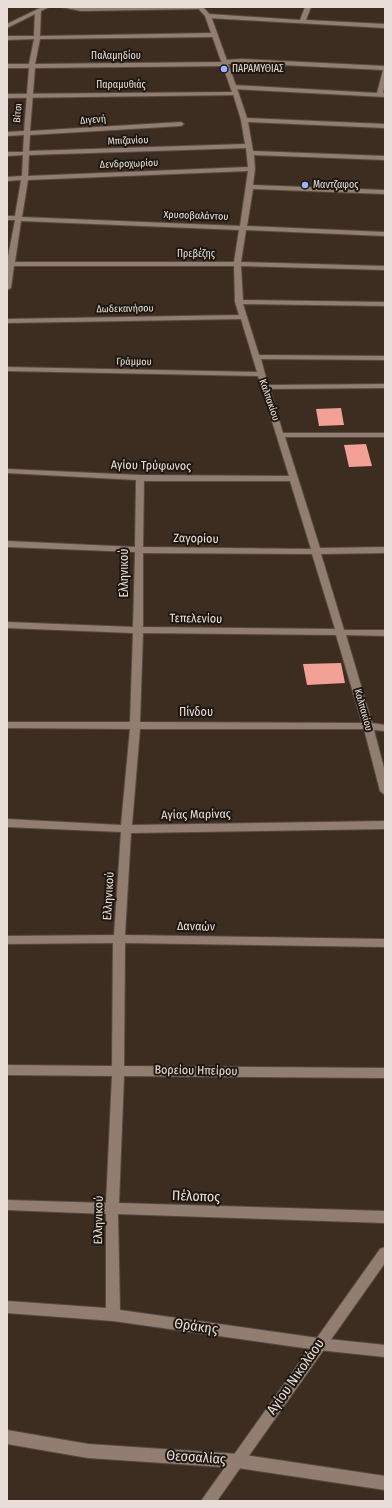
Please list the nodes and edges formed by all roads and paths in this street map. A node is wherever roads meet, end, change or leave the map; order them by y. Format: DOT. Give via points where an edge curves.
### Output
graph roads {
  1 [pos="46,7"];
  2 [pos="64,7"];
  3 [pos="200,7"];
  4 [pos="308,7"];
  5 [pos="164,8"];
  6 [pos="38,11"];
  7 [pos="208,16"];
  8 [pos="302,22"];
  9 [pos="7,26"];
  10 [pos="385,26"];
  11 [pos="214,35"];
  12 [pos="7,38"];
  13 [pos="37,38"];
  14 [pos="225,63"];
  15 [pos="7,66"];
  16 [pos="32,66"];
  17 [pos="385,69"];
  18 [pos="233,87"];
  19 [pos="236,94"];
  20 [pos="382,95"];
  21 [pos="7,96"];
  22 [pos="30,96"];
  23 [pos="244,120"];
  24 [pos="180,124"];
  25 [pos="385,126"];
  26 [pos="7,134"];
  27 [pos="27,134"];
  28 [pos="250,150"];
  29 [pos="7,154"];
  30 [pos="25,155"];
  31 [pos="385,158"];
  32 [pos="252,169"];
  33 [pos="25,178"];
  34 [pos="7,179"];
  35 [pos="250,187"];
  36 [pos="385,192"];
  37 [pos="7,218"];
  38 [pos="19,219"];
  39 [pos="243,228"];
  40 [pos="385,234"];
  41 [pos="9,264"];
  42 [pos="237,264"];
  43 [pos="385,268"];
  44 [pos="7,288"];
  45 [pos="239,302"];
  46 [pos="385,304"];
  47 [pos="243,317"];
  48 [pos="7,321"];
  49 [pos="256,357"];
  50 [pos="385,358"];
  51 [pos="7,369"];
  52 [pos="260,374"];
  53 [pos="385,386"];
  54 [pos="264,387"];
  55 [pos="282,435"];
  56 [pos="385,435"];
  57 [pos="7,471"];
  58 [pos="140,478"];
  59 [pos="295,479"];
  60 [pos="7,544"];
  61 [pos="138,550"];
  62 [pos="385,550"];
  63 [pos="316,551"];
  64 [pos="7,625"];
  65 [pos="138,630"];
  66 [pos="385,633"];
  67 [pos="341,634"];
  68 [pos="7,725"];
  69 [pos="135,726"];
  70 [pos="368,726"];
  71 [pos="385,728"];
  72 [pos="385,791"];
  73 [pos="7,823"];
  74 [pos="385,825"];
  75 [pos="126,828"];
  76 [pos="119,939"];
  77 [pos="7,940"];
  78 [pos="385,943"];
  79 [pos="7,1070"];
  80 [pos="118,1070"];
  81 [pos="385,1073"];
  82 [pos="7,1205"];
  83 [pos="112,1210"];
  84 [pos="385,1217"];
  85 [pos="385,1254"];
  86 [pos="7,1307"];
  87 [pos="112,1315"];
  88 [pos="318,1344"];
  89 [pos="385,1351"];
  90 [pos="7,1436"];
  91 [pos="238,1461"];
  92 [pos="385,1483"];
  93 [pos="208,1501"];
  1 -- 6 [label="street"];
  2 -- 5 [label="street"];
  3 -- 5 [label="street"];
  3 -- 7 [label="street, Καλπακίου"];
  4 -- 8 [label="street"];
  6 -- 9 [label="street"];
  6 -- 13 [label="street, Βίτσι"];
  7 -- 8 [label="street"];
  7 -- 11 [label="street, Καλπακίου"];
  8 -- 10 [label="street"];
  11 -- 13 [label="street"];
  11 -- 14 [label="street, Καλπακίου"];
  12 -- 13 [label="street"];
  13 -- 16 [label="street, Βίτσι"];
  14 -- 16 [label="street, Παλαμηδίου"];
  14 -- 17 [label="street, Παλαμηδίου" via="241,61"];
  14 -- 18 [label="street, Καλπακίου"];
  15 -- 16 [label="street, Παλαμηδίου"];
  16 -- 22 [label="street, Βίτσι"];
  17 -- 20 [label="street"];
  18 -- 19 [label="street, Καλπακίου"];
  18 -- 20 [label="street"];
  19 -- 22 [label="street, Παραμυθιάς"];
  19 -- 23 [label="street, Καλπακίου"];
  21 -- 22 [label="street, Παραμυθιάς"];
  22 -- 27 [label="street, Βίτσι"];
  23 -- 25 [label="street"];
  23 -- 28 [label="street, Καλπακίου"];
  24 -- 27 [label="street, Διγενή"];
  26 -- 27 [label="street, Διγενή"];
  27 -- 30 [label="street, Βίτσι"];
  28 -- 30 [label="street, Μπιζανίου"];
  28 -- 31 [label="street, Μπιζανίου"];
  28 -- 32 [label="street, Καλπακίου"];
  29 -- 30 [label="street, Μπιζανίου"];
  30 -- 33 [label="street, Βίτσι"];
  32 -- 33 [label="street, Δενδροχωρίου"];
  32 -- 35 [label="street, Καλπακίου"];
  33 -- 34 [label="street, Δενδροχωρίου"];
  33 -- 38 [label="street, Βίτσι"];
  35 -- 36 [label="street"];
  35 -- 39 [label="street, Καλπακίου"];
  37 -- 38 [label="street, Χρυσοβαλάντου"];
  38 -- 39 [label="street, Χρυσοβαλάντου"];
  38 -- 41 [label="street, Βίτσι"];
  39 -- 40 [label="street, Χρυσοβαλάντου"];
  39 -- 42 [label="street, Καλπακίου"];
  41 -- 42 [label="street, Πρεβέζης"];
  41 -- 44 [label="street, Βίτσι"];
  42 -- 43 [label="street, Πρεβέζης"];
  42 -- 45 [label="street, Καλπακίου"];
  45 -- 46 [label="street"];
  45 -- 47 [label="street, Καλπακίου"];
  47 -- 48 [label="street, Δωδεκανήσου"];
  47 -- 49 [label="street, Καλπακίου"];
  49 -- 50 [label="street"];
  49 -- 52 [label="street, Καλπακίου"];
  51 -- 52 [label="street, Γράμμου"];
  52 -- 54 [label="street, Καλπακίου"];
  53 -- 54 [label="street"];
  54 -- 55 [label="street, Καλπακίου"];
  55 -- 56 [label="street"];
  55 -- 59 [label="street, Καλπακίου"];
  57 -- 58 [label="street, Αγίου Τρύφωνος"];
  58 -- 59 [label="street, Αγίου Τρύφωνος"];
  58 -- 61 [label="street, Ελληνικού"];
  59 -- 63 [label="street, Καλπακίου"];
  60 -- 61 [label="street, Ζαγορίου"];
  61 -- 63 [label="street, Ζαγορίου"];
  61 -- 65 [label="street, Ελληνικού"];
  62 -- 63 [label="street, Ζαγορίου"];
  63 -- 67 [label="street, Καλπακίου"];
  64 -- 65 [label="street, Τεπελενίου"];
  65 -- 67 [label="street, Τεπελενίου"];
  65 -- 69 [label="street, Ελληνικού"];
  66 -- 67 [label="street, Τεπελενίου"];
  67 -- 70 [label="street, Καλπακίου"];
  68 -- 69 [label="street, Πίνδου"];
  69 -- 70 [label="street, Πίνδου"];
  69 -- 75 [label="street, Ελληνικού"];
  70 -- 71 [label="street, Πίνδου"];
  70 -- 72 [label="street, Καλπακίου"];
  73 -- 75 [label="street, Αγίας Μαρίνας"];
  74 -- 75 [label="street, Αγίας Μαρίνας"];
  75 -- 76 [label="street, Ελληνικού"];
  76 -- 77 [label="street, Δαναών"];
  76 -- 78 [label="street, Δαναών"];
  76 -- 80 [label="street, Ελληνικού"];
  79 -- 80 [label="street, Βορείου Ηπείρου"];
  80 -- 81 [label="street, Βορείου Ηπείρου"];
  80 -- 83 [label="street, Ελληνικού"];
  82 -- 83 [label="street, Πέλοπος"];
  83 -- 84 [label="street, Πέλοπος"];
  83 -- 87 [label="street, Ελληνικού"];
  85 -- 88 [label="street, Αγίου Νικολάου"];
  86 -- 87 [label="street, Θράκης"];
  87 -- 88 [label="street, Θράκης"];
  88 -- 89 [label="street, Θράκης"];
  88 -- 91 [label="street, Αγίου Νικολάου"];
  90 -- 91 [label="street, Θεσσαλίας" via="88,1451"];
  91 -- 92 [label="street, Θεσσαλίας"];
  91 -- 93 [label="street, Αγίου Νικολάου"];
}
